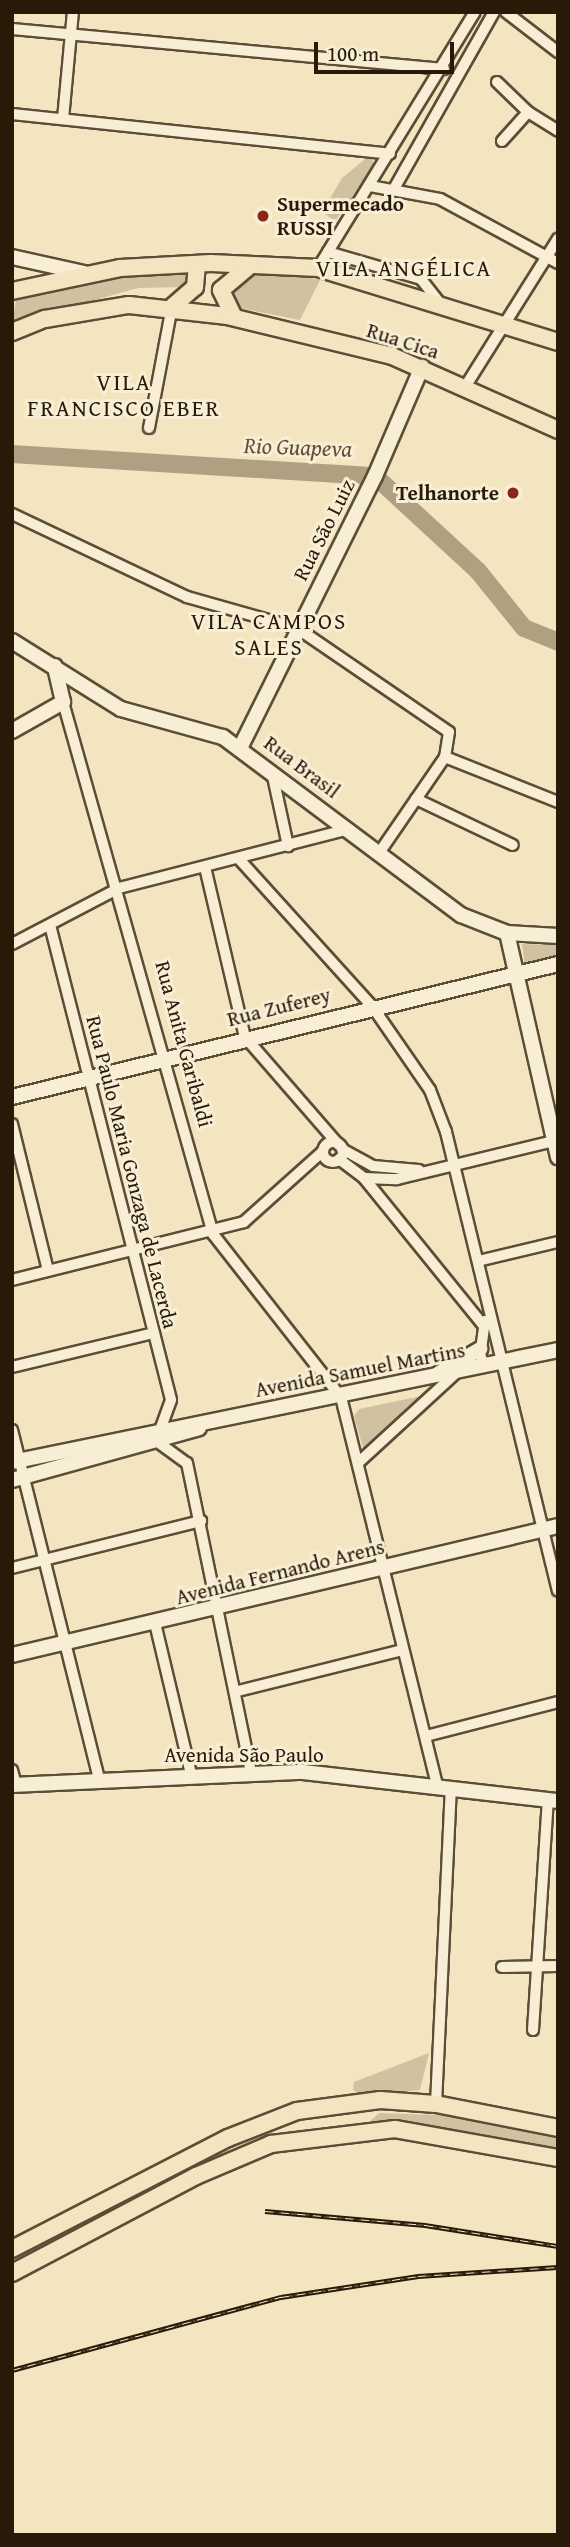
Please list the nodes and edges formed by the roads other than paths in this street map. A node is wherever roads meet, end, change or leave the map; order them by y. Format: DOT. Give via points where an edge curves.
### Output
graph roads {
  1 [pos="73,12"];
  2 [pos="475,12"];
  3 [pos="494,12"];
  4 [pos="506,12"];
  5 [pos="12,29"];
  6 [pos="71,34"];
  7 [pos="558,52"];
  8 [pos="444,69"];
  9 [pos="497,82"];
  10 [pos="528,112"];
  11 [pos="12,114"];
  12 [pos="63,119"];
  13 [pos="558,131"];
  14 [pos="502,141"];
  15 [pos="390,154"];
  16 [pos="370,186"];
  17 [pos="395,187"];
  18 [pos="558,239"];
  19 [pos="328,252"];
  20 [pos="12,257"];
  21 [pos="546,257"];
  22 [pos="247,263"];
  23 [pos="197,264"];
  24 [pos="558,264"];
  25 [pos="318,268"];
  26 [pos="84,273"];
  27 [pos="12,291"];
  28 [pos="439,302"];
  29 [pos="173,306"];
  30 [pos="230,316"];
  31 [pos="501,322"];
  32 [pos="12,332"];
  33 [pos="558,342"];
  34 [pos="422,367"];
  35 [pos="465,387"];
  36 [pos="149,429"];
  37 [pos="558,429"];
  38 [pos="12,514"];
  39 [pos="298,628"];
  40 [pos="12,641"];
  41 [pos="55,666"];
  42 [pos="63,702"];
  43 [pos="12,732"];
  44 [pos="240,748"];
  45 [pos="445,757"];
  46 [pos="272,771"];
  47 [pos="416,799"];
  48 [pos="558,802"];
  49 [pos="349,829"];
  50 [pos="513,845"];
  51 [pos="288,846"];
  52 [pos="379,853"];
  53 [pos="239,859"];
  54 [pos="205,867"];
  55 [pos="119,888"];
  56 [pos="50,925"];
  57 [pos="507,933"];
  58 [pos="558,936"];
  59 [pos="12,944"];
  60 [pos="558,964"];
  61 [pos="515,973"];
  62 [pos="372,1006"];
  63 [pos="245,1037"];
  64 [pos="167,1058"];
  65 [pos="87,1077"];
  66 [pos="12,1097"];
  67 [pos="12,1124"];
  68 [pos="318,1125"];
  69 [pos="556,1141"];
  70 [pos="340,1147"];
  71 [pos="324,1149"];
  72 [pos="558,1157"];
  73 [pos="335,1161"];
  74 [pos="453,1162"];
  75 [pos="311,1169"];
  76 [pos="423,1170"];
  77 [pos="364,1178"];
  78 [pos="213,1234"];
  79 [pos="558,1242"];
  80 [pos="132,1252"];
  81 [pos="478,1261"];
  82 [pos="48,1271"];
  83 [pos="12,1280"];
  84 [pos="486,1303"];
  85 [pos="484,1326"];
  86 [pos="154,1333"];
  87 [pos="481,1347"];
  88 [pos="498,1347"];
  89 [pos="558,1350"];
  90 [pos="501,1364"];
  91 [pos="485,1366"];
  92 [pos="12,1367"];
  93 [pos="439,1373"];
  94 [pos="455,1374"];
  95 [pos="341,1397"];
  96 [pos="227,1418"];
  97 [pos="161,1427"];
  98 [pos="12,1430"];
  99 [pos="159,1443"];
  100 [pos="16,1461"];
  101 [pos="359,1462"];
  102 [pos="18,1479"];
  103 [pos="201,1521"];
  104 [pos="550,1528"];
  105 [pos="44,1560"];
  106 [pos="12,1568"];
  107 [pos="384,1568"];
  108 [pos="558,1591"];
  109 [pos="220,1607"];
  110 [pos="155,1623"];
  111 [pos="65,1642"];
  112 [pos="402,1650"];
  113 [pos="12,1655"];
  114 [pos="238,1691"];
  115 [pos="558,1702"];
  116 [pos="426,1736"];
  117 [pos="251,1772"];
  118 [pos="191,1774"];
  119 [pos="13,1780"];
  120 [pos="99,1780"];
  121 [pos="445,1789"];
  122 [pos="553,1801"];
  123 [pos="536,1966"];
  124 [pos="558,1966"];
  125 [pos="502,1967"];
  126 [pos="533,2029"];
  127 [pos="380,2100"];
  128 [pos="436,2104"];
  129 [pos="558,2127"];
  130 [pos="366,2131"];
  131 [pos="558,2158"];
  132 [pos="12,2249"];
  133 [pos="12,2273"];
  1 -- 6 [label="street"];
  2 -- 8 [label="street"];
  3 -- 17 [label="street"];
  4 -- 7 [label="street"];
  5 -- 6 [label="street"];
  6 -- 8 [label="street"];
  6 -- 12 [label="street"];
  8 -- 15 [label="street"];
  9 -- 10 [label="street"];
  10 -- 13 [label="street"];
  10 -- 14 [label="street"];
  11 -- 12 [label="street"];
  12 -- 15 [label="street"];
  15 -- 16 [label="street"];
  16 -- 17 [label="street"];
  16 -- 19 [label="street"];
  17 -- 21 [label="street" via="463,209"];
  18 -- 21 [label="street"];
  19 -- 25 [label="street"];
  19 -- 28 [label="street" via="421,279"];
  20 -- 26 [label="main road"];
  21 -- 24 [label="street"];
  21 -- 31 [label="street"];
  22 -- 23 [label="main road"];
  22 -- 25 [label="main road"];
  22 -- 30 [label="main road" via="221,290"];
  23 -- 26 [label="main road"];
  23 -- 29 [label="main road" via="195,287"];
  25 -- 28 [label="main road"];
  26 -- 27 [label="main road"];
  28 -- 31 [label="main road"];
  29 -- 30 [label="main road, Rua Cica"];
  29 -- 32 [label="main road, Rua Cica" via="82,310"];
  29 -- 36 [label="street"];
  30 -- 34 [label="main road, Rua Cica"];
  31 -- 33 [label="main road"];
  31 -- 35 [label="street"];
  34 -- 35 [label="main road, Rua Cica"];
  34 -- 39 [label="main road, Rua São Luiz" via="370,486"];
  35 -- 37 [label="main road, Rua Cica"];
  38 -- 39 [label="street" via="187,597"];
  39 -- 44 [label="main road, Rua São Luiz"];
  39 -- 45 [label="street" via="449,732"];
  40 -- 41 [label="main road, Rua Brasil"];
  41 -- 42 [label="main road, Rua Anita Garibaldi"];
  41 -- 44 [label="main road, Rua Brasil" via="121,709 210,730"];
  42 -- 43 [label="main road"];
  42 -- 55 [label="street, Rua Anita Garibaldi"];
  44 -- 46 [label="main road, Rua Brasil"];
  45 -- 47 [label="street"];
  45 -- 48 [label="street"];
  46 -- 49 [label="main road, Rua Brasil"];
  46 -- 51 [label="street"];
  47 -- 50 [label="street"];
  47 -- 52 [label="street"];
  49 -- 51 [label="street"];
  49 -- 52 [label="main road, Rua Brasil"];
  51 -- 53 [label="street"];
  52 -- 57 [label="main road, Rua Brasil" via="461,915"];
  53 -- 54 [label="street"];
  53 -- 62 [label="street"];
  54 -- 55 [label="street"];
  54 -- 63 [label="street"];
  55 -- 56 [label="street"];
  55 -- 64 [label="street, Rua Anita Garibaldi"];
  56 -- 59 [label="street"];
  56 -- 65 [label="street, Rua Paulo Maria Gonzaga de Lacerda"];
  57 -- 58 [label="main road, Rua Brasil"];
  57 -- 61 [label="main road"];
  60 -- 61 [label="main road, Rua Zuferey"];
  61 -- 62 [label="main road, Rua Zuferey"];
  61 -- 69 [label="main road"];
  62 -- 63 [label="main road, Rua Zuferey"];
  62 -- 74 [label="street" via="430,1090"];
  63 -- 64 [label="main road, Rua Zuferey"];
  63 -- 68 [label="street"];
  64 -- 65 [label="main road, Rua Zuferey"];
  64 -- 78 [label="street, Rua Anita Garibaldi"];
  65 -- 66 [label="main road, Rua Zuferey"];
  65 -- 80 [label="street, Rua Paulo Maria Gonzaga de Lacerda"];
  67 -- 82 [label="street"];
  68 -- 70 [label="street"];
  68 -- 71 [label="street"];
  69 -- 72 [label="main road"];
  69 -- 74 [label="street"];
  70 -- 71 [label="street"];
  70 -- 73 [label="street"];
  70 -- 76 [label="street" via="373,1166"];
  71 -- 73 [label="street"];
  71 -- 75 [label="street"];
  73 -- 75 [label="street"];
  73 -- 77 [label="street"];
  74 -- 76 [label="street"];
  74 -- 81 [label="street"];
  75 -- 78 [label="street" via="244,1222"];
  76 -- 77 [label="street" via="397,1179"];
  77 -- 85 [label="street"];
  78 -- 80 [label="street"];
  78 -- 95 [label="street, Rua Anita Garibaldi"];
  79 -- 81 [label="street"];
  80 -- 82 [label="street"];
  80 -- 86 [label="street, Rua Paulo Maria Gonzaga de Lacerda"];
  81 -- 84 [label="street"];
  82 -- 83 [label="street"];
  84 -- 85 [label="street"];
  84 -- 88 [label="street"];
  85 -- 87 [label="street"];
  86 -- 92 [label="street"];
  86 -- 97 [label="street, Rua Paulo Maria Gonzaga de Lacerda" via="170,1400"];
  87 -- 88 [label="street"];
  87 -- 91 [label="street"];
  87 -- 93 [label="main road"];
  88 -- 90 [label="street"];
  89 -- 90 [label="main road, Avenida Samuel Martins"];
  90 -- 91 [label="main road, Avenida Samuel Martins"];
  90 -- 104 [label="street"];
  91 -- 94 [label="main road, Avenida Samuel Martins"];
  93 -- 94 [label="main road, Avenida Samuel Martins"];
  93 -- 95 [label="main road, Avenida Samuel Martins"];
  94 -- 101 [label="street"];
  95 -- 96 [label="main road, Avenida Samuel Martins"];
  95 -- 101 [label="street"];
  96 -- 97 [label="main road, Avenida Samuel Martins"];
  96 -- 99 [label="main road, Avenida Samuel Martins"];
  97 -- 99 [label="main road"];
  97 -- 100 [label="main road, Avenida Samuel Martins"];
  98 -- 100 [label="street"];
  99 -- 102 [label="main road, Avenida Samuel Martins"];
  99 -- 103 [label="street" via="187,1463"];
  100 -- 102 [label="street"];
  101 -- 107 [label="street"];
  102 -- 105 [label="street"];
  103 -- 105 [label="street"];
  103 -- 109 [label="street"];
  104 -- 107 [label="main road, Avenida Fernando Arens"];
  104 -- 108 [label="street"];
  105 -- 106 [label="street"];
  105 -- 111 [label="street"];
  107 -- 109 [label="main road, Avenida Fernando Arens"];
  107 -- 112 [label="street"];
  109 -- 110 [label="main road, Avenida Fernando Arens"];
  109 -- 114 [label="street"];
  110 -- 111 [label="main road, Avenida Fernando Arens"];
  110 -- 118 [label="street"];
  111 -- 113 [label="main road, Avenida Fernando Arens"];
  111 -- 120 [label="street"];
  112 -- 114 [label="street"];
  112 -- 116 [label="street"];
  114 -- 117 [label="street"];
  115 -- 116 [label="street"];
  116 -- 121 [label="street"];
  117 -- 118 [label="main road, Avenida São Paulo"];
  117 -- 121 [label="main road, Avenida São Paulo"];
  118 -- 120 [label="main road, Avenida São Paulo"];
  119 -- 120 [label="main road, Avenida São Paulo"];
  121 -- 122 [label="main road, Avenida São Paulo"];
  121 -- 128 [label="street"];
  122 -- 123 [label="street"];
  123 -- 124 [label="street"];
  123 -- 125 [label="street"];
  123 -- 126 [label="street"];
  127 -- 128 [label="main road"];
  127 -- 130 [label="main road" via="367,2114"];
  127 -- 132 [label="main road" via="261,2123"];
  128 -- 129 [label="main road"];
  130 -- 131 [label="main road" via="443,2135"];
  130 -- 133 [label="main road" via="306,2137 239,2155"];
}
